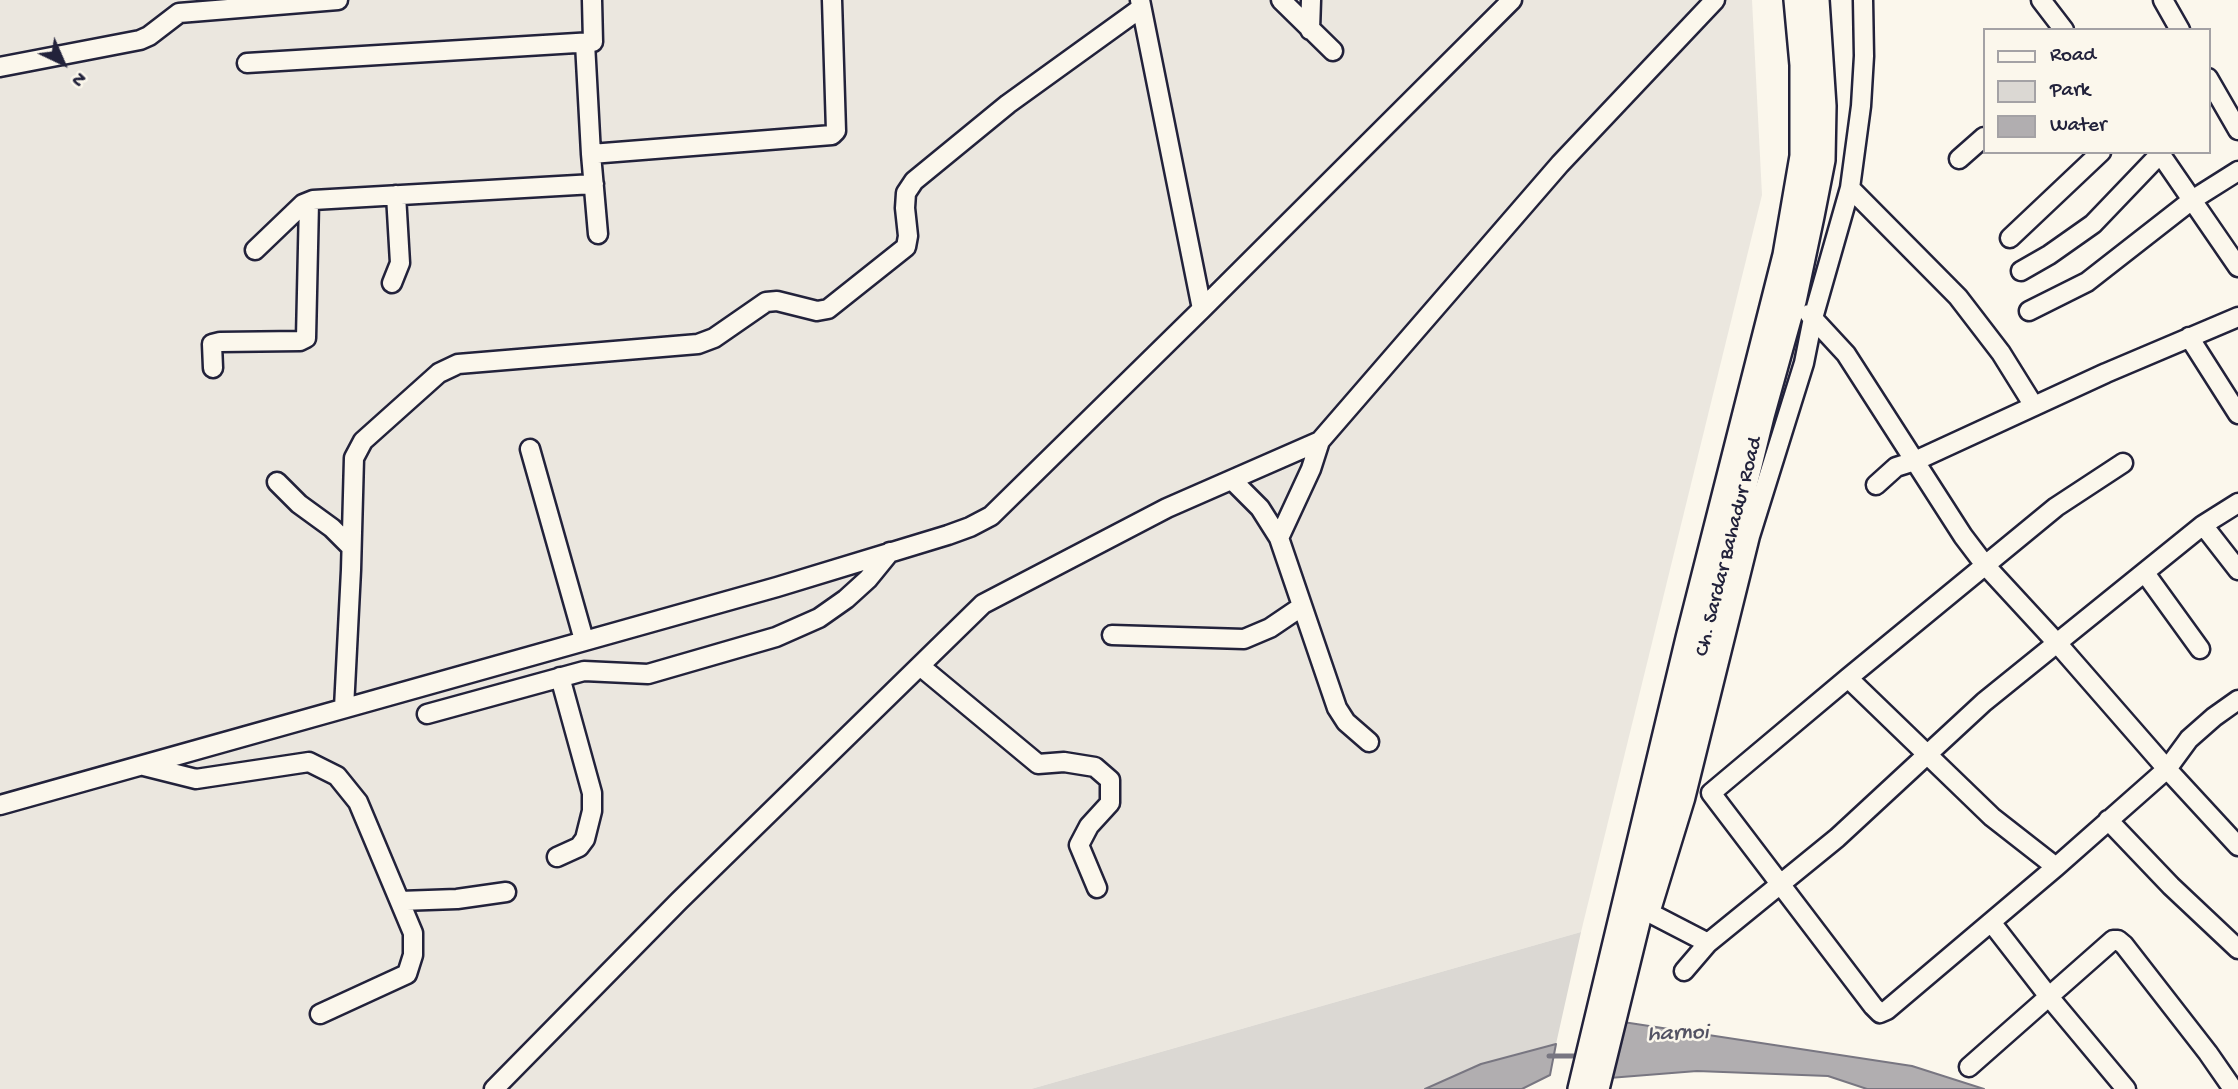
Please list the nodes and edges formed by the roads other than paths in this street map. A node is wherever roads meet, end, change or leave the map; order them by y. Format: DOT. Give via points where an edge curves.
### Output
graph roads {
  1 [pos="338,0"];
  2 [pos="592,0"];
  3 [pos="832,0"];
  4 [pos="1281,0"];
  5 [pos="1311,0"];
  6 [pos="1512,0"];
  7 [pos="1715,0"];
  8 [pos="1796,0"];
  9 [pos="1817,0"];
  10 [pos="1863,0"];
  11 [pos="2040,0"];
  12 [pos="2163,0"];
  13 [pos="1141,4"];
  14 [pos="2062,28"];
  15 [pos="2179,28"];
  16 [pos="1310,30"];
  17 [pos="585,43"];
  18 [pos="1333,51"];
  19 [pos="247,63"];
  20 [pos="0,68"];
  21 [pos="2210,81"];
  22 [pos="2238,130"];
  23 [pos="1982,139"];
  24 [pos="591,154"];
  25 [pos="2099,154"];
  26 [pos="2159,154"];
  27 [pos="2161,154"];
  28 [pos="1959,159"];
  29 [pos="2238,171"];
  30 [pos="594,184"];
  31 [pos="1850,188"];
  32 [pos="396,195"];
  33 [pos="2192,200"];
  34 [pos="309,202"];
  35 [pos="598,234"];
  36 [pos="2010,237"];
  37 [pos="255,250"];
  38 [pos="2238,267"];
  39 [pos="2021,271"];
  40 [pos="391,283"];
  41 [pos="1794,301"];
  42 [pos="1202,309"];
  43 [pos="2029,311"];
  44 [pos="2238,317"];
  45 [pos="1813,318"];
  46 [pos="2189,337"];
  47 [pos="213,368"];
  48 [pos="2034,406"];
  49 [pos="2238,414"];
  50 [pos="1320,441"];
  51 [pos="530,449"];
  52 [pos="1915,461"];
  53 [pos="2123,463"];
  54 [pos="1232,480"];
  55 [pos="277,482"];
  56 [pos="1876,485"];
  57 [pos="2238,503"];
  58 [pos="2203,525"];
  59 [pos="1279,538"];
  60 [pos="351,547"];
  61 [pos="890,552"];
  62 [pos="1985,565"];
  63 [pos="2238,570"];
  64 [pos="2144,573"];
  65 [pos="1301,607"];
  66 [pos="1112,635"];
  67 [pos="584,640"];
  68 [pos="2057,643"];
  69 [pos="2200,649"];
  70 [pos="920,666"];
  71 [pos="561,677"];
  72 [pos="1848,678"];
  73 [pos="2238,700"];
  74 [pos="344,708"];
  75 [pos="427,714"];
  76 [pos="1369,742"];
  77 [pos="1928,754"];
  78 [pos="141,765"];
  79 [pos="2167,769"];
  80 [pos="1711,793"];
  81 [pos="1685,799"];
  82 [pos="0,805"];
  83 [pos="2108,820"];
  84 [pos="2238,846"];
  85 [pos="557,857"];
  86 [pos="2056,867"];
  87 [pos="1780,885"];
  88 [pos="1097,888"];
  89 [pos="506,892"];
  90 [pos="400,901"];
  91 [pos="1650,913"];
  92 [pos="1991,922"];
  93 [pos="1709,943"];
  94 [pos="2238,949"];
  95 [pos="1684,971"];
  96 [pos="1621,997"];
  97 [pos="2050,998"];
  98 [pos="320,1014"];
  99 [pos="1604,1022"];
  100 [pos="1969,1067"];
  101 [pos="494,1089"];
  102 [pos="1580,1089"];
  103 [pos="1597,1089"];
  104 [pos="2126,1089"];
  105 [pos="2233,1089"];
  1 -- 20 [label="street" via="179,13 140,40"];
  2 -- 17 [label="street" via="595,38"];
  3 -- 24 [label="street" via="836,131 832,135"];
  4 -- 16 [label="street"];
  5 -- 16 [label="street"];
  6 -- 42 [label="street"];
  7 -- 50 [label="street" via="1560,164"];
  8 -- 99 [label="main road, Ch. Sardar Bahadur Road" via="1802,156 1785,255 1688,638"];
  9 -- 41 [label="main road, Ch. Sardar Bahadur Road" via="1823,160"];
  10 -- 31 [label="street" via="1861,106"];
  11 -- 14 [label="street"];
  12 -- 15 [label="street"];
  13 -- 42 [label="street"];
  13 -- 60 [label="street" via="914,181 906,193 906,247 828,309 766,302 698,344 458,364 439,373 363,441 354,458"];
  16 -- 18 [label="street"];
  17 -- 19 [label="street"];
  17 -- 24 [label="street"];
  21 -- 22 [label="street"];
  23 -- 28 [label="street"];
  24 -- 30 [label="street"];
  25 -- 36 [label="street"];
  26 -- 39 [label="street" via="2093,224"];
  27 -- 33 [label="street"];
  29 -- 33 [label="street"];
  30 -- 32 [label="street"];
  30 -- 35 [label="street"];
  31 -- 45 [label="street"];
  31 -- 48 [label="street" via="1958,297"];
  32 -- 34 [label="street"];
  32 -- 40 [label="street" via="400,263"];
  33 -- 38 [label="street"];
  33 -- 43 [label="street" via="2087,282"];
  34 -- 37 [label="street"];
  34 -- 47 [label="street" via="306,338 212,344"];
  41 -- 45 [label="street"];
  41 -- 96 [label="main road, Ch. Sardar Bahadur Road"];
  42 -- 61 [label="street" via="991,516"];
  44 -- 46 [label="street"];
  45 -- 52 [label="street" via="1846,354"];
  45 -- 81 [label="street" via="1804,363 1750,536"];
  46 -- 48 [label="street"];
  46 -- 49 [label="street"];
  48 -- 52 [label="street"];
  50 -- 54 [label="street"];
  50 -- 59 [label="street"];
  51 -- 67 [label="street"];
  52 -- 56 [label="street" via="1896,467"];
  52 -- 62 [label="street"];
  53 -- 62 [label="street" via="2056,507"];
  54 -- 59 [label="street" via="1260,508"];
  54 -- 70 [label="street" via="1167,508 983,604"];
  55 -- 60 [label="street"];
  57 -- 58 [label="street"];
  58 -- 63 [label="street"];
  58 -- 64 [label="street"];
  59 -- 65 [label="street"];
  60 -- 74 [label="street"];
  61 -- 67 [label="street"];
  61 -- 71 [label="street" via="846,599 819,618 776,637 648,674 584,671"];
  62 -- 68 [label="street"];
  62 -- 72 [label="street"];
  64 -- 68 [label="street"];
  64 -- 69 [label="street"];
  65 -- 66 [label="street" via="1244,639"];
  65 -- 76 [label="street" via="1337,708 1346,723"];
  67 -- 74 [label="street"];
  68 -- 77 [label="street"];
  68 -- 79 [label="street"];
  70 -- 88 [label="street" via="1038,764 1095,767 1110,780 1110,803 1079,845"];
  70 -- 101 [label="street"];
  71 -- 75 [label="street"];
  71 -- 85 [label="street" via="592,793 592,811 579,847"];
  72 -- 77 [label="street"];
  72 -- 80 [label="street"];
  73 -- 79 [label="street" via="2189,739"];
  74 -- 78 [label="street"];
  77 -- 86 [label="street" via="1992,817"];
  77 -- 87 [label="street"];
  78 -- 82 [label="street"];
  78 -- 90 [label="street" via="196,779 309,762 337,776 358,802"];
  79 -- 83 [label="street"];
  79 -- 84 [label="street"];
  80 -- 81 [label="street"];
  80 -- 87 [label="street"];
  81 -- 91 [label="street"];
  83 -- 86 [label="street"];
  83 -- 94 [label="street"];
  86 -- 92 [label="street"];
  87 -- 92 [label="street" via="1880,1013"];
  87 -- 93 [label="street"];
  89 -- 90 [label="street" via="457,900"];
  90 -- 98 [label="street" via="414,933 407,974"];
  91 -- 93 [label="street"];
  91 -- 96 [label="street"];
  92 -- 97 [label="street"];
  93 -- 95 [label="street"];
  96 -- 99 [label="main road, Ch. Sardar Bahadur Road"];
  97 -- 100 [label="street"];
  97 -- 104 [label="street"];
  97 -- 105 [label="street" via="2118,940"];
  99 -- 102 [label="main road, Ch. Sardar Bahadur Road"];
  99 -- 103 [label="main road, Ch. Sardar Bahadur Road"];
}
